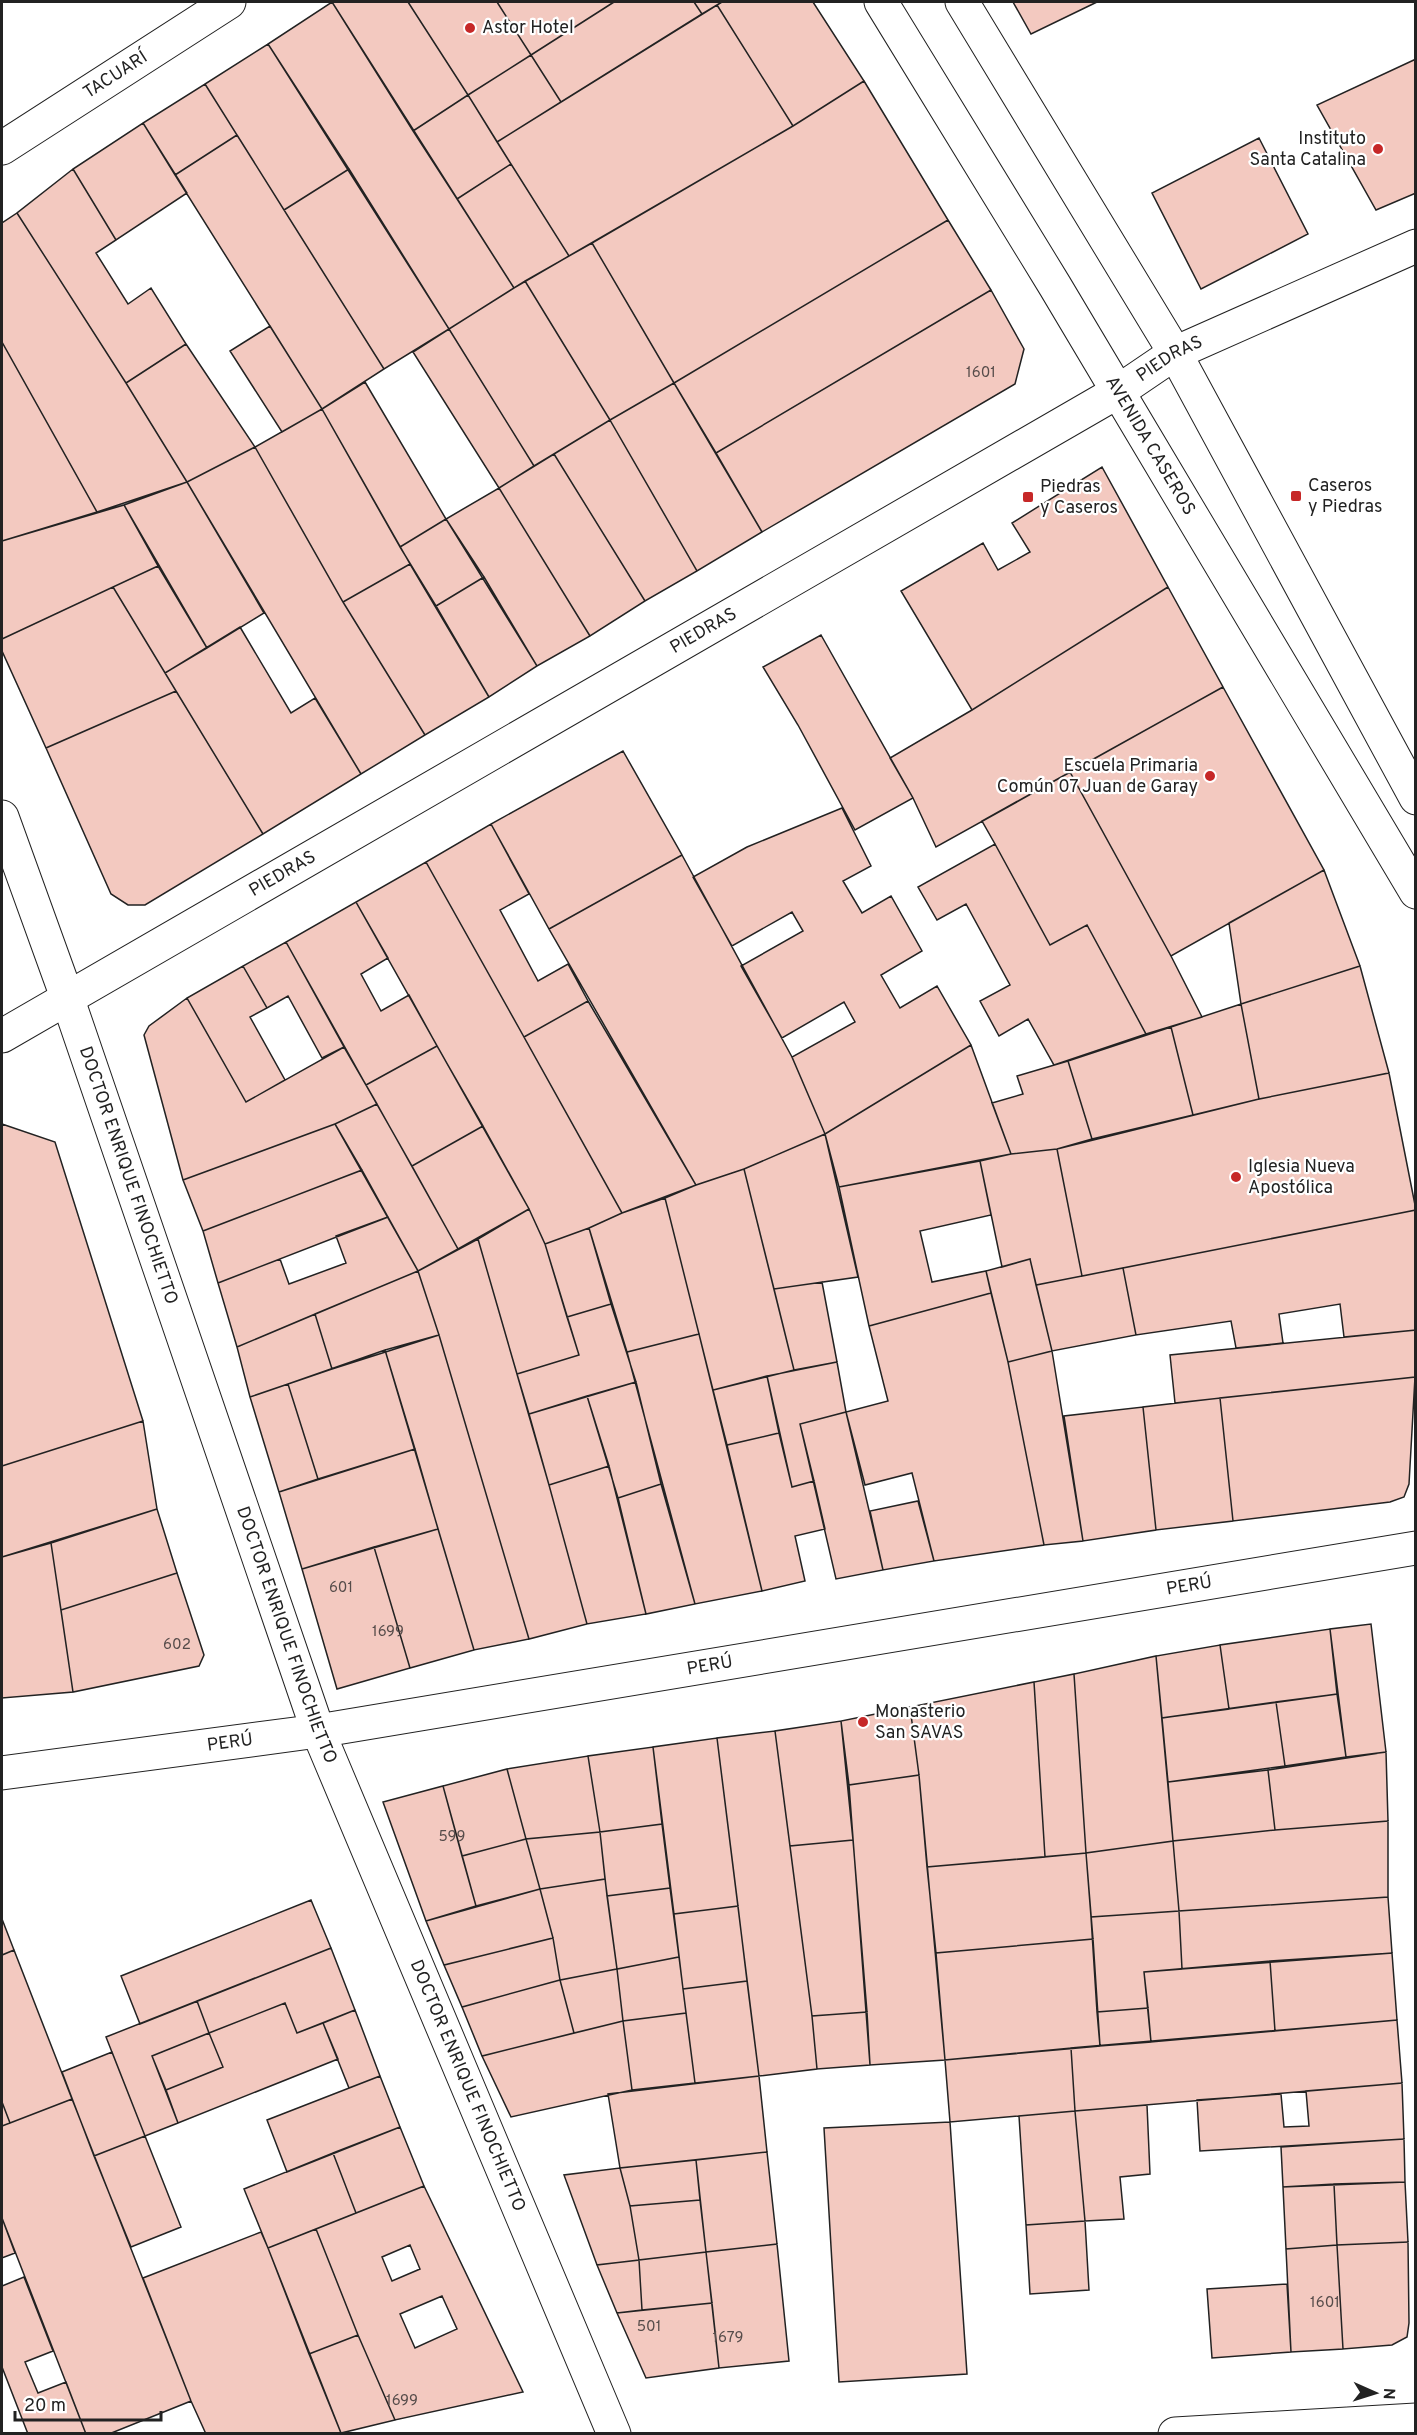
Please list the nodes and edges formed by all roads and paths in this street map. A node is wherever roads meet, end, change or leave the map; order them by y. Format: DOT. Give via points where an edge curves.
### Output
graph roads {
  1 [pos="229,2"];
  2 [pos="880,2"];
  3 [pos="962,2"];
  4 [pos="2,148"];
  5 [pos="1416,246"];
  6 [pos="1176,353"];
  7 [pos="1119,391"];
  8 [pos="1416,798"];
  9 [pos="2,817"];
  10 [pos="1416,892"];
  11 [pos="67,997"];
  12 [pos="2,1036"];
  13 [pos="1416,1548"];
  14 [pos="318,1731"];
  15 [pos="2,1773"];
  16 [pos="1416,2420"];
  17 [pos="614,2433"];
  18 [pos="1174,2433"];
  1 -- 4 [label="street, TACUARÍ"];
  2 -- 7 [label="street, AVENIDA CASEROS"];
  3 -- 6 [label="street"];
  5 -- 6 [label="street, PIEDRAS"];
  6 -- 7 [label="street, PIEDRAS"];
  6 -- 8 [label="street"];
  7 -- 10 [label="street, AVENIDA CASEROS"];
  7 -- 11 [label="street, PIEDRAS"];
  9 -- 11 [label="street, DOCTOR ENRIQUE FINOCHIETTO"];
  11 -- 12 [label="street, PIEDRAS"];
  11 -- 14 [label="street, DOCTOR ENRIQUE FINOCHIETTO"];
  13 -- 14 [label="street, PERÚ"];
  14 -- 15 [label="street, PERÚ"];
  14 -- 17 [label="street, DOCTOR ENRIQUE FINOCHIETTO"];
  16 -- 18 [label="street"];
}
